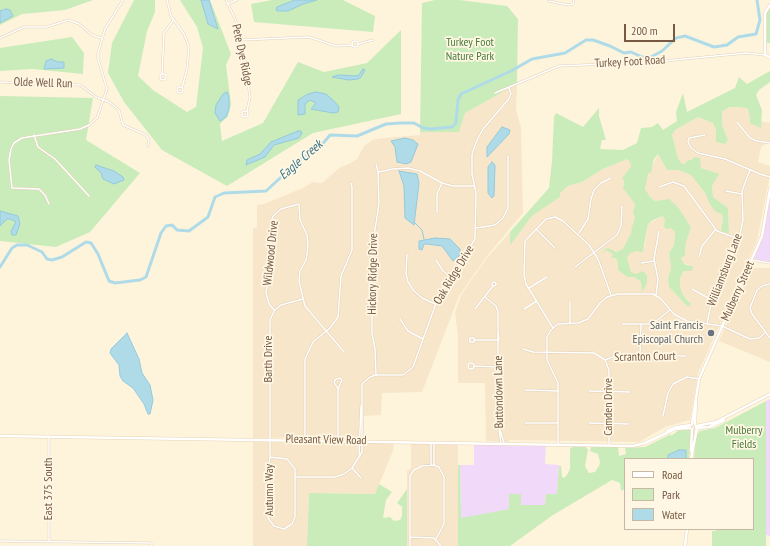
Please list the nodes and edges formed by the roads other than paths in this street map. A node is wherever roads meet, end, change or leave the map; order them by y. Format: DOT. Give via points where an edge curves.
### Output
graph roads {
  1 [pos="123,0"];
  2 [pos="167,0"];
  3 [pos="226,0"];
  4 [pos="237,0"];
  5 [pos="574,0"];
  6 [pos="549,1"];
  7 [pos="227,4"];
  8 [pos="770,5"];
  9 [pos="174,19"];
  10 [pos="0,38"];
  11 [pos="102,39"];
  12 [pos="242,40"];
  13 [pos="374,40"];
  14 [pos="358,44"];
  15 [pos="352,45"];
  16 [pos="765,55"];
  17 [pos="770,57"];
  18 [pos="162,74"];
  19 [pos="0,82"];
  20 [pos="182,88"];
  21 [pos="509,88"];
  22 [pos="495,93"];
  23 [pos="104,101"];
  24 [pos="247,111"];
  25 [pos="737,122"];
  26 [pos="34,135"];
  27 [pos="705,135"];
  28 [pos="770,143"];
  29 [pos="148,146"];
  30 [pos="508,156"];
  31 [pos="376,164"];
  32 [pos="750,170"];
  33 [pos="378,172"];
  34 [pos="770,177"];
  35 [pos="611,178"];
  36 [pos="351,183"];
  37 [pos="442,183"];
  38 [pos="475,186"];
  39 [pos="659,187"];
  40 [pos="770,189"];
  41 [pos="726,191"];
  42 [pos="742,194"];
  43 [pos="89,196"];
  44 [pos="49,204"];
  45 [pos="622,206"];
  46 [pos="437,213"];
  47 [pos="476,228"];
  48 [pos="536,229"];
  49 [pos="715,230"];
  50 [pos="659,231"];
  51 [pos="578,234"];
  52 [pos="739,239"];
  53 [pos="555,248"];
  54 [pos="595,253"];
  55 [pos="407,254"];
  56 [pos="699,257"];
  57 [pos="436,260"];
  58 [pos="752,260"];
  59 [pos="654,261"];
  60 [pos="641,263"];
  61 [pos="770,263"];
  62 [pos="575,267"];
  63 [pos="450,276"];
  64 [pos="547,277"];
  65 [pos="770,284"];
  66 [pos="493,286"];
  67 [pos="529,288"];
  68 [pos="692,289"];
  69 [pos="611,295"];
  70 [pos="656,295"];
  71 [pos="485,297"];
  72 [pos="303,299"];
  73 [pos="712,300"];
  74 [pos="537,301"];
  75 [pos="570,301"];
  76 [pos="435,304"];
  77 [pos="475,309"];
  78 [pos="524,309"];
  79 [pos="670,310"];
  80 [pos="274,311"];
  81 [pos="400,319"];
  82 [pos="570,323"];
  83 [pos="622,324"];
  84 [pos="641,324"];
  85 [pos="707,324"];
  86 [pos="722,326"];
  87 [pos="553,328"];
  88 [pos="326,331"];
  89 [pos="766,332"];
  90 [pos="770,338"];
  91 [pos="423,339"];
  92 [pos="474,340"];
  93 [pos="498,340"];
  94 [pos="523,349"];
  95 [pos="344,352"];
  96 [pos="546,352"];
  97 [pos="640,355"];
  98 [pos="686,356"];
  99 [pos="605,360"];
  100 [pos="474,366"];
  101 [pos="498,367"];
  102 [pos="376,375"];
  103 [pos="699,379"];
  104 [pos="338,389"];
  105 [pos="525,390"];
  106 [pos="558,391"];
  107 [pos="589,391"];
  108 [pos="609,392"];
  109 [pos="630,392"];
  110 [pos="770,394"];
  111 [pos="663,416"];
  112 [pos="525,423"];
  113 [pos="558,423"];
  114 [pos="589,423"];
  115 [pos="609,424"];
  116 [pos="629,424"];
  117 [pos="694,427"];
  118 [pos="0,436"];
  119 [pos="49,437"];
  120 [pos="270,440"];
  121 [pos="305,440"];
  122 [pos="338,441"];
  123 [pos="361,441"];
  124 [pos="433,442"];
  125 [pos="502,443"];
  126 [pos="558,444"];
  127 [pos="608,445"];
  128 [pos="270,457"];
  129 [pos="691,458"];
  130 [pos="691,458"];
  131 [pos="431,465"];
  132 [pos="434,465"];
  133 [pos="352,468"];
  134 [pos="296,477"];
  135 [pos="361,478"];
  136 [pos="686,530"];
  137 [pos="410,537"];
  138 [pos="436,539"];
  139 [pos="0,541"];
  140 [pos="49,542"];
  141 [pos="151,545"];
  142 [pos="410,546"];
  143 [pos="441,546"];
  144 [pos="686,546"];
  1 -- 11 [label="street" via="109,20"];
  2 -- 9 [label="street"];
  3 -- 7 [label="street, Pete Dye Ridge"];
  4 -- 7 [label="street"];
  5 -- 6 [label="street" via="573,4"];
  7 -- 12 [label="street, Pete Dye Ridge"];
  8 -- 16 [label="main road" via="765,13"];
  9 -- 18 [label="street" via="164,33"];
  9 -- 20 [label="street" via="189,47"];
  10 -- 11 [label="street" via="24,27 46,27 69,20"];
  11 -- 23 [label="street" via="98,56 107,84"];
  12 -- 15 [label="street" via="309,37 336,46"];
  12 -- 24 [label="street, Pete Dye Ridge" via="249,80 250,97"];
  13 -- 14 [label="street"];
  14 -- 15 [label="street" via="354,42"];
  14 -- 15 [label="street" via="356,47"];
  16 -- 17 [label="main road, Turkey Foot Road"];
  16 -- 21 [label="street, Turkey Foot Road" via="746,53 653,62 559,66"];
  19 -- 23 [label="street, Olde Well Run" via="80,85"];
  21 -- 22 [label="street, Turkey Foot Road"];
  21 -- 38 [label="street, Oak Ridge Drive" via="508,100 483,129 472,154"];
  23 -- 26 [label="street" via="93,122 85,127"];
  23 -- 29 [label="street, Olde Well Run" via="120,111 124,126 146,135 149,140"];
  25 -- 28 [label="street" via="750,138"];
  26 -- 43 [label="street" via="38,147 55,159"];
  26 -- 44 [label="street" via="18,140 11,149 9,160 12,188 39,189"];
  27 -- 32 [label="street" via="689,138 691,148 698,153 726,158"];
  30 -- 47 [label="street" via="508,208 503,218 495,225"];
  31 -- 33 [label="street, Hickory Ridge Drive"];
  32 -- 34 [label="street"];
  32 -- 42 [label="street, Williamsburg Lane"];
  33 -- 37 [label="street" via="399,168 414,170"];
  33 -- 102 [label="street, Hickory Ridge Drive" via="379,204 372,249 372,334"];
  35 -- 51 [label="street" via="594,190 588,219"];
  36 -- 88 [label="street" via="352,250 341,276 338,317"];
  37 -- 38 [label="street"];
  37 -- 46 [label="street" via="437,194"];
  38 -- 47 [label="street, Oak Ridge Drive"];
  39 -- 49 [label="street" via="673,182 686,188"];
  40 -- 58 [label="main road, Mulberry Street" via="762,236"];
  41 -- 42 [label="street"];
  42 -- 52 [label="street, Williamsburg Lane" via="743,220"];
  45 -- 54 [label="street" via="619,233"];
  47 -- 63 [label="street, Oak Ridge Drive" via="472,245"];
  48 -- 51 [label="street" via="546,219 555,218 563,221"];
  48 -- 53 [label="street"];
  48 -- 67 [label="street" via="526,238 524,246 524,275"];
  49 -- 52 [label="street"];
  49 -- 56 [label="street" via="702,246"];
  50 -- 59 [label="street"];
  51 -- 54 [label="street"];
  52 -- 73 [label="street, Williamsburg Lane"];
  54 -- 62 [label="street"];
  54 -- 69 [label="street"];
  55 -- 76 [label="street" via="408,282 422,298"];
  57 -- 63 [label="street" via="440,268"];
  58 -- 61 [label="street"];
  58 -- 86 [label="main road, Mulberry Street"];
  59 -- 60 [label="street"];
  59 -- 70 [label="street" via="658,279"];
  63 -- 76 [label="street, Oak Ridge Drive"];
  64 -- 67 [label="street"];
  65 -- 89 [label="street" via="757,290 750,306 752,314"];
  66 -- 71 [label="street"];
  67 -- 74 [label="street"];
  68 -- 73 [label="street"];
  69 -- 70 [label="street"];
  69 -- 82 [label="street" via="602,301 588,319 581,323"];
  70 -- 79 [label="street"];
  71 -- 77 [label="street"];
  71 -- 93 [label="street, Buttondown Lane" via="496,306 498,312"];
  72 -- 80 [label="street" via="285,303"];
  72 -- 80 [label="street, Wildwood Drive" via="299,281 300,270 306,260 307,235 300,220 299,204 294,204 281,209 273,216 271,223 271,254 266,293"];
  72 -- 88 [label="street, Wildwood Drive" via="307,310"];
  73 -- 85 [label="street, Williamsburg Lane"];
  74 -- 78 [label="street"];
  74 -- 87 [label="street"];
  75 -- 82 [label="street"];
  76 -- 91 [label="street, Oak Ridge Drive"];
  79 -- 84 [label="street" via="654,322"];
  79 -- 85 [label="street" via="687,321"];
  80 -- 120 [label="street, Barth Drive" via="269,332"];
  81 -- 91 [label="street" via="408,331"];
  82 -- 87 [label="street"];
  83 -- 84 [label="street"];
  84 -- 97 [label="street"];
  85 -- 86 [label="street"];
  86 -- 89 [label="street" via="750,339 759,338"];
  86 -- 103 [label="main road, Mulberry Street"];
  87 -- 96 [label="street" via="547,337"];
  88 -- 95 [label="street, Wildwood Drive"];
  88 -- 121 [label="street" via="310,347 305,359"];
  89 -- 90 [label="street"];
  91 -- 102 [label="street, Oak Ridge Drive" via="410,371 403,375"];
  92 -- 93 [label="street"];
  93 -- 101 [label="street, Buttondown Lane"];
  94 -- 96 [label="street"];
  96 -- 99 [label="street" via="594,353"];
  96 -- 106 [label="street" via="548,365 557,379"];
  97 -- 98 [label="street, Scranton Court"];
  97 -- 99 [label="street, Scranton Court" via="615,355"];
  99 -- 108 [label="street, Camden Drive" via="609,370"];
  100 -- 101 [label="street"];
  101 -- 125 [label="street, Buttondown Lane" via="498,423"];
  102 -- 123 [label="street" via="362,384"];
  103 -- 111 [label="street" via="687,377 673,384 668,393"];
  103 -- 117 [label="main road, Mulberry Street"];
  104 -- 104 [label="street" via="342,384 340,378 334,382"];
  104 -- 122 [label="street"];
  105 -- 106 [label="street"];
  106 -- 113 [label="street"];
  107 -- 108 [label="street"];
  108 -- 109 [label="street"];
  108 -- 115 [label="street, Camden Drive"];
  110 -- 117 [label="main road, Pleasant View Road" via="710,424"];
  112 -- 113 [label="street"];
  113 -- 126 [label="street"];
  114 -- 115 [label="street"];
  115 -- 116 [label="street"];
  115 -- 127 [label="street, Camden Drive"];
  117 -- 127 [label="main road, Pleasant View Road" via="675,429 639,445"];
  117 -- 129 [label="main road"];
  117 -- 130 [label="main road, Mulberry Street"];
  118 -- 119 [label="main road, Pleasant View Road"];
  119 -- 120 [label="main road, Pleasant View Road"];
  119 -- 140 [label="street, East 375 South"];
  120 -- 121 [label="main road, Pleasant View Road"];
  120 -- 128 [label="street, Autumn Way"];
  121 -- 122 [label="main road, Pleasant View Road"];
  122 -- 123 [label="main road, Pleasant View Road"];
  123 -- 124 [label="main road, Pleasant View Road"];
  123 -- 133 [label="street" via="362,452"];
  124 -- 125 [label="main road, Pleasant View Road"];
  124 -- 131 [label="street"];
  124 -- 132 [label="street"];
  125 -- 126 [label="main road, Pleasant View Road"];
  126 -- 127 [label="main road, Pleasant View Road"];
  128 -- 134 [label="street" via="281,457 290,461"];
  128 -- 134 [label="street, Autumn Way" via="268,518 276,528 286,528 292,524 295,517"];
  131 -- 132 [label="street"];
  131 -- 137 [label="street" via="417,467 410,476"];
  132 -- 138 [label="street" via="442,469 444,477 444,524"];
  133 -- 134 [label="street" via="335,477"];
  133 -- 135 [label="street"];
  136 -- 144 [label="main road"];
  137 -- 138 [label="street"];
  137 -- 142 [label="street"];
  138 -- 143 [label="street"];
  139 -- 140 [label="street"];
  140 -- 141 [label="street"];
}
